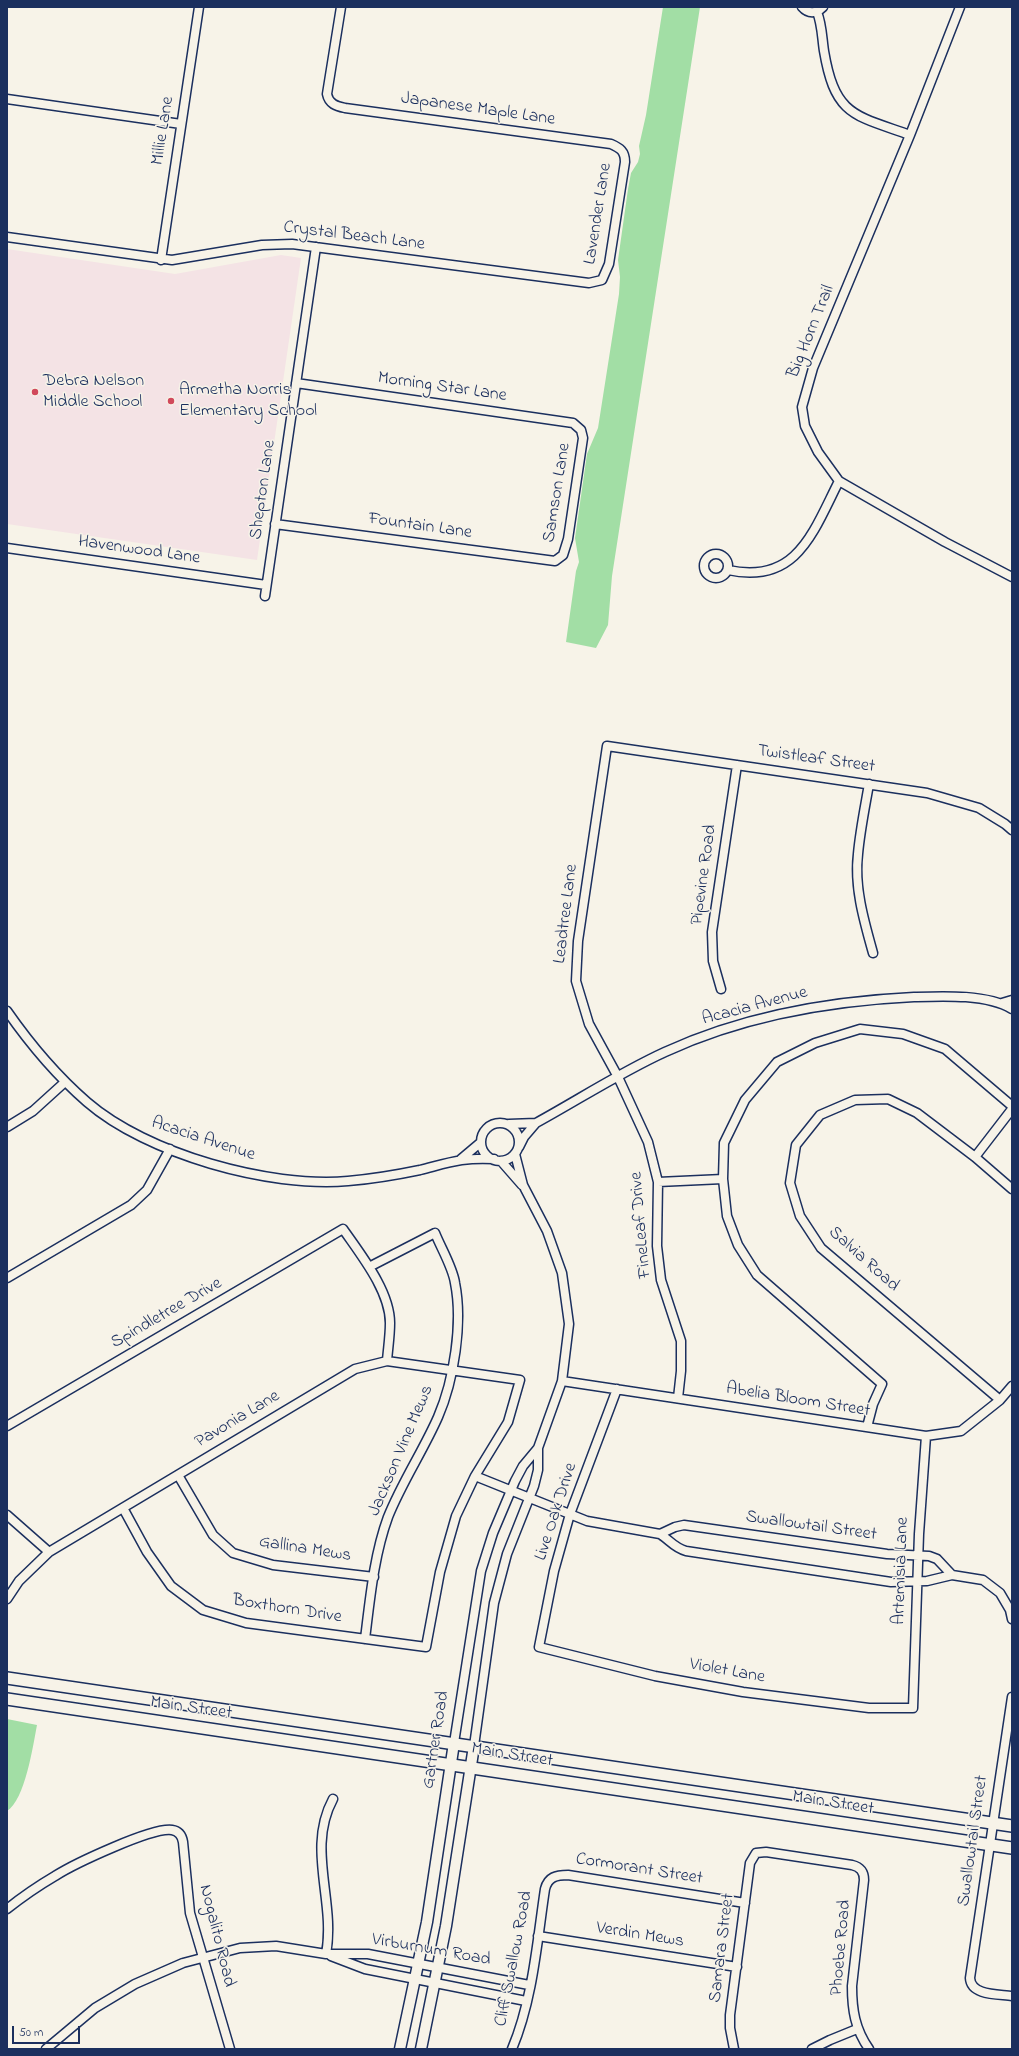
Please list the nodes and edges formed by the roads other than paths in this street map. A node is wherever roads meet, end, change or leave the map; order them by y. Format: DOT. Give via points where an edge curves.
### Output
graph roads {
  1 [pos="199,7"];
  2 [pos="341,7"];
  3 [pos="802,7"];
  4 [pos="960,7"];
  5 [pos="820,9"];
  6 [pos="7,99"];
  7 [pos="181,124"];
  8 [pos="910,135"];
  9 [pos="623,152"];
  10 [pos="7,237"];
  11 [pos="316,247"];
  12 [pos="160,260"];
  13 [pos="602,280"];
  14 [pos="296,383"];
  15 [pos="581,430"];
  16 [pos="839,481"];
  17 [pos="275,524"];
  18 [pos="7,548"];
  19 [pos="560,559"];
  20 [pos="728,570"];
  21 [pos="1012,577"];
  22 [pos="266,585"];
  23 [pos="265,596"];
  24 [pos="607,746"];
  25 [pos="737,765"];
  26 [pos="869,784"];
  27 [pos="1012,830"];
  28 [pos="873,953"];
  29 [pos="720,989"];
  30 [pos="1012,1000"];
  31 [pos="1002,1003"];
  32 [pos="1012,1009"];
  33 [pos="7,1011"];
  34 [pos="618,1077"];
  35 [pos="65,1082"];
  36 [pos="1012,1108"];
  37 [pos="536,1123"];
  38 [pos="505,1124"];
  39 [pos="7,1126"];
  40 [pos="480,1143"];
  41 [pos="170,1149"];
  42 [pos="517,1151"];
  43 [pos="975,1157"];
  44 [pos="461,1159"];
  45 [pos="497,1160"];
  46 [pos="723,1178"];
  47 [pos="658,1182"];
  48 [pos="523,1185"];
  49 [pos="1012,1189"];
  50 [pos="369,1267"];
  51 [pos="7,1278"];
  52 [pos="387,1361"];
  53 [pos="452,1370"];
  54 [pos="562,1381"];
  55 [pos="1012,1386"];
  56 [pos="617,1389"];
  57 [pos="678,1398"];
  58 [pos="1000,1400"];
  59 [pos="7,1426"];
  60 [pos="868,1427"];
  61 [pos="926,1436"];
  62 [pos="538,1448"];
  63 [pos="178,1475"];
  64 [pos="475,1476"];
  65 [pos="511,1490"];
  66 [pos="529,1497"];
  67 [pos="123,1508"];
  68 [pos="570,1514"];
  69 [pos="7,1515"];
  70 [pos="660,1534"];
  71 [pos="48,1552"];
  72 [pos="918,1555"];
  73 [pos="952,1575"];
  74 [pos="374,1577"];
  75 [pos="918,1581"];
  76 [pos="7,1599"];
  77 [pos="1012,1619"];
  78 [pos="365,1639"];
  79 [pos="539,1647"];
  80 [pos="7,1678"];
  81 [pos="1012,1697"];
  82 [pos="7,1700"];
  83 [pos="913,1708"];
  84 [pos="454,1743"];
  85 [pos="474,1746"];
  86 [pos="451,1764"];
  87 [pos="471,1767"];
  88 [pos="333,1799"];
  89 [pos="992,1823"];
  90 [pos="1012,1826"];
  91 [pos="989,1844"];
  92 [pos="1012,1848"];
  93 [pos="756,1853"];
  94 [pos="553,1877"];
  95 [pos="745,1903"];
  96 [pos="7,1909"];
  97 [pos="538,1936"];
  98 [pos="326,1954"];
  99 [pos="202,1957"];
  100 [pos="418,1964"];
  101 [pos="737,1967"];
  102 [pos="438,1968"];
  103 [pos="416,1979"];
  104 [pos="435,1983"];
  105 [pos="529,1985"];
  106 [pos="1012,1996"];
  107 [pos="526,2001"];
  108 [pos="857,2029"];
  109 [pos="46,2049"];
  110 [pos="230,2049"];
  111 [pos="400,2049"];
  112 [pos="421,2049"];
  113 [pos="512,2049"];
  114 [pos="734,2049"];
  115 [pos="812,2049"];
  116 [pos="869,2049"];
  1 -- 7 [label="street, Millie Lane"];
  2 -- 9 [label="street, Japanese Maple Lane" via="328,88 329,100 335,106 611,144"];
  3 -- 5 [label="street" via="807,12"];
  4 -- 8 [label="street, Big Horn Trail"];
  5 -- 8 [label="street" via="829,72 840,100 849,110 861,117"];
  6 -- 7 [label="street"];
  7 -- 12 [label="street, Millie Lane"];
  8 -- 16 [label="street, Big Horn Trail" via="813,368 803,400 803,418 809,436"];
  9 -- 13 [label="street, Lavender Lane" via="625,162 609,264"];
  10 -- 12 [label="street, Crystal Beach Lane"];
  11 -- 12 [label="street, Crystal Beach Lane" via="274,244 184,260"];
  11 -- 13 [label="street, Crystal Beach Lane" via="589,284"];
  11 -- 14 [label="street, Shepton Lane"];
  14 -- 15 [label="street, Morning Star Lane" via="568,422"];
  14 -- 17 [label="street, Shepton Lane"];
  15 -- 19 [label="street, Samson Lane" via="583,438 568,539 566,550"];
  16 -- 20 [label="street" via="811,535 796,556 785,564 758,573"];
  16 -- 21 [label="street, Big Horn Trail"];
  17 -- 19 [label="street, Fountain Lane" via="550,560"];
  17 -- 22 [label="street, Shepton Lane"];
  18 -- 22 [label="street, Havenwood Lane"];
  22 -- 23 [label="street, Shepton Lane"];
  24 -- 25 [label="street, Twistleaf Street"];
  24 -- 34 [label="street, Leadtree Lane" via="578,941 576,981 589,1024"];
  25 -- 26 [label="street, Twistleaf Street"];
  25 -- 29 [label="street, Pipevine Road" via="712,932 713,960"];
  26 -- 27 [label="street, Twistleaf Street" via="926,793 979,808"];
  26 -- 28 [label="street" via="857,854 863,920"];
  30 -- 31 [label="street, Acacia Avenue"];
  31 -- 32 [label="street, Acacia Avenue"];
  31 -- 34 [label="street, Acacia Avenue" via="960,997 934,997 870,999 807,1008 766,1017 698,1039 665,1052"];
  33 -- 35 [label="street, Acacia Avenue" via="25,1037"];
  34 -- 37 [label="street, Acacia Avenue"];
  34 -- 47 [label="street, FineLeaf Drive" via="648,1142"];
  35 -- 39 [label="street" via="33,1111"];
  35 -- 41 [label="street, Acacia Avenue" via="112,1120 139,1136"];
  36 -- 43 [label="street"];
  36 -- 46 [label="street" via="945,1049 903,1034 860,1029 815,1043 777,1062 745,1100 724,1143"];
  37 -- 38 [label="street"];
  37 -- 42 [label="street" via="524,1137"];
  38 -- 40 [label="street" via="492,1125 486,1129"];
  38 -- 42 [label="street" via="518,1133"];
  40 -- 44 [label="street"];
  40 -- 45 [label="street" via="486,1156"];
  41 -- 44 [label="street, Acacia Avenue" via="210,1163 255,1174 305,1180 346,1181 385,1176"];
  41 -- 51 [label="street" via="148,1190 131,1205"];
  42 -- 45 [label="street"];
  42 -- 48 [label="street"];
  43 -- 49 [label="street, Salvia Road"];
  43 -- 58 [label="street, Salvia Road" via="917,1113 888,1100 855,1100 820,1115 796,1145 790,1183 800,1216 821,1248"];
  44 -- 45 [label="street"];
  45 -- 48 [label="street"];
  46 -- 47 [label="street"];
  46 -- 60 [label="street" via="727,1216 738,1245 757,1275 882,1384 873,1404"];
  47 -- 57 [label="street, FineLeaf Drive" via="657,1246 661,1280 681,1341"];
  48 -- 54 [label="street, Gartner Road" via="547,1231 562,1273 569,1324"];
  50 -- 52 [label="street" via="383,1292 390,1322"];
  50 -- 53 [label="street, Jackson Vine Mews" via="434,1233 455,1283 457,1330"];
  50 -- 59 [label="street, Spindletree Drive" via="343,1229"];
  52 -- 53 [label="street, Pavonia Lane"];
  52 -- 63 [label="street, Pavonia Lane" via="355,1369"];
  53 -- 64 [label="street, Pavonia Lane" via="520,1380 508,1422"];
  53 -- 74 [label="street, Jackson Vine Mews" via="438,1417 407,1475 388,1518"];
  54 -- 56 [label="street, Abelia Bloom Street"];
  54 -- 62 [label="street, Gartner Road"];
  55 -- 58 [label="street, Abelia Bloom Street"];
  56 -- 57 [label="street, Abelia Bloom Street"];
  56 -- 68 [label="street, Live Oak Drive"];
  57 -- 60 [label="street, Abelia Bloom Street"];
  58 -- 61 [label="street, Abelia Bloom Street" via="961,1431"];
  60 -- 61 [label="street, Abelia Bloom Street"];
  61 -- 72 [label="street, Artemisia Lane"];
  62 -- 65 [label="street, Gartner Road" via="523,1466"];
  62 -- 66 [label="street, Gartner Road" via="538,1470"];
  63 -- 67 [label="street, Pavonia Lane"];
  63 -- 74 [label="street, Gallina Mews" via="213,1535 233,1553 273,1565"];
  64 -- 65 [label="street"];
  64 -- 78 [label="street, Boxthorn Drive" via="456,1516 440,1572 426,1646"];
  65 -- 66 [label="street"];
  65 -- 84 [label="street, Gartner Road" via="481,1571"];
  66 -- 68 [label="street"];
  66 -- 85 [label="street, Gartner Road" via="507,1554 494,1603"];
  67 -- 71 [label="street, Pavonia Lane"];
  67 -- 78 [label="street, Boxthorn Drive" via="147,1552 171,1586 203,1610 246,1623"];
  68 -- 70 [label="street" via="587,1521"];
  68 -- 79 [label="street, Live Oak Drive" via="554,1571"];
  69 -- 71 [label="street"];
  70 -- 72 [label="street, Swallowtail Street" via="675,1526 684,1525 887,1554"];
  70 -- 75 [label="street" via="670,1540 675,1548 686,1551 891,1582"];
  71 -- 76 [label="street, Pavonia Lane" via="19,1581"];
  72 -- 73 [label="street, Swallowtail Street" via="937,1559"];
  72 -- 75 [label="street, Artemisia Lane"];
  73 -- 75 [label="street"];
  73 -- 77 [label="street" via="983,1580 1000,1593"];
  74 -- 78 [label="street, Jackson Vine Mews"];
  75 -- 83 [label="street, Artemisia Lane"];
  79 -- 83 [label="street, Violet Lane" via="655,1676 742,1692 869,1708"];
  80 -- 84 [label="main road, Main Street"];
  81 -- 89 [label="street, Swallowtail Street"];
  82 -- 86 [label="main road, Main Street"];
  84 -- 85 [label="main road, Main Street"];
  84 -- 86 [label="street, Gartner Road"];
  85 -- 87 [label="street, Gartner Road"];
  85 -- 89 [label="main road, Main Street"];
  86 -- 87 [label="main road, Main Street"];
  86 -- 100 [label="street, Gartner Road"];
  87 -- 91 [label="main road, Main Street"];
  87 -- 102 [label="street, Gartner Road"];
  88 -- 98 [label="street" via="326,1813 321,1839 329,1923"];
  89 -- 90 [label="main road, Main Street"];
  89 -- 91 [label="street, Swallowtail Street"];
  91 -- 92 [label="main road, Main Street"];
  91 -- 106 [label="street, Swallowtail Street" via="970,1978 973,1988"];
  93 -- 95 [label="street, Samara Street" via="750,1863"];
  93 -- 108 [label="street, Phoebe Road" via="766,1852 852,1865 862,1870 864,1880 852,1986 853,2016"];
  94 -- 95 [label="street, Cormorant Street" via="568,1875"];
  94 -- 97 [label="street, Cliff Swallow Road" via="545,1889"];
  95 -- 101 [label="street, Samara Street"];
  96 -- 99 [label="street, Nogalito Road" via="54,1876 90,1857 165,1830 176,1831 182,1837 189,1908"];
  97 -- 101 [label="street, Verdin Mews"];
  97 -- 105 [label="street, Cliff Swallow Road"];
  98 -- 99 [label="street, Virburnum Road" via="291,1947 264,1946 229,1950"];
  98 -- 100 [label="street, Virburnum Road" via="368,1954"];
  98 -- 103 [label="street, Virburnum Road" via="364,1969"];
  99 -- 109 [label="street, Virburnum Road" via="164,1970 121,1991 89,2013"];
  99 -- 110 [label="street, Nogalito Road"];
  100 -- 102 [label="street, Virburnum Road"];
  100 -- 103 [label="street, Gartner Road"];
  101 -- 114 [label="street, Samara Street" via="730,2014"];
  102 -- 104 [label="street, Gartner Road"];
  102 -- 105 [label="street, Virburnum Road"];
  103 -- 104 [label="street, Virburnum Road"];
  103 -- 111 [label="street, Gartner Road"];
  104 -- 107 [label="street, Virburnum Road"];
  104 -- 112 [label="street, Gartner Road"];
  105 -- 107 [label="street, Cliff Swallow Road"];
  107 -- 113 [label="street, Cliff Swallow Road"];
  108 -- 115 [label="street"];
  108 -- 116 [label="street, Phoebe Road"];
}
